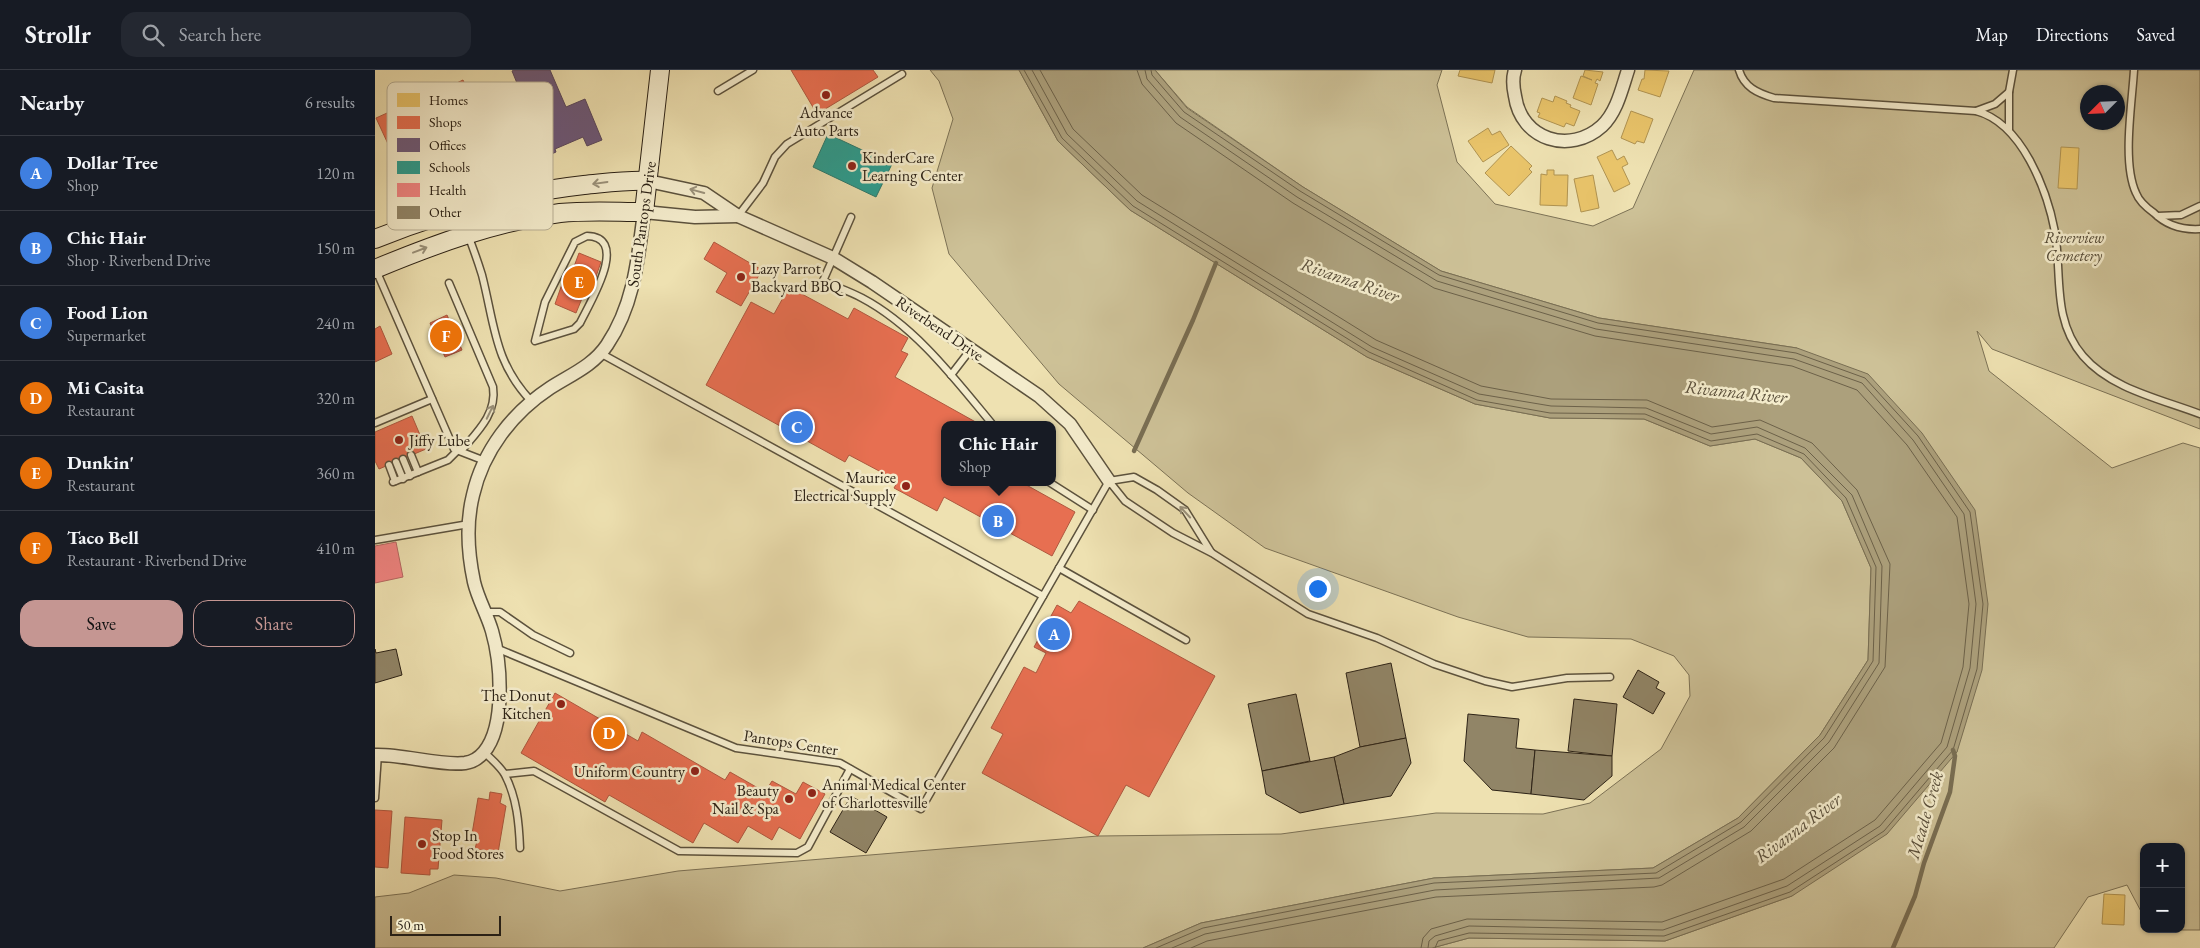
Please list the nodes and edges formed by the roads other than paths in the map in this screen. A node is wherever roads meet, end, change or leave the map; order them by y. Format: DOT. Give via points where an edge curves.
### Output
graph roads {
  1 [pos="660,70"];
  2 [pos="753,70"];
  3 [pos="1515,70"];
  4 [pos="1628,70"];
  5 [pos="1739,70"];
  6 [pos="2013,70"];
  7 [pos="2134,70"];
  8 [pos="902,74"];
  9 [pos="718,91"];
  10 [pos="2009,92"];
  11 [pos="1976,111"];
  12 [pos="2009,130"];
  13 [pos="648,181"];
  14 [pos="553,188"];
  15 [pos="2200,206"];
  16 [pos="644,212"];
  17 [pos="553,215"];
  18 [pos="739,216"];
  19 [pos="2156,216"];
  20 [pos="851,217"];
  21 [pos="2200,229"];
  22 [pos="401,230"];
  23 [pos="486,230"];
  24 [pos="468,234"];
  25 [pos="375,239"];
  26 [pos="833,258"];
  27 [pos="375,269"];
  28 [pos="449,283"];
  29 [pos="535,341"];
  30 [pos="972,348"];
  31 [pos="600,353"];
  32 [pos="951,375"];
  33 [pos="432,399"];
  34 [pos="532,402"];
  35 [pos="2200,414"];
  36 [pos="395,415"];
  37 [pos="387,418"];
  38 [pos="990,421"];
  39 [pos="377,422"];
  40 [pos="398,422"];
  41 [pos="390,426"];
  42 [pos="382,429"];
  43 [pos="460,451"];
  44 [pos="411,455"];
  45 [pos="403,459"];
  46 [pos="485,461"];
  47 [pos="396,462"];
  48 [pos="389,465"];
  49 [pos="418,472"];
  50 [pos="410,476"];
  51 [pos="403,479"];
  52 [pos="1109,481"];
  53 [pos="1055,486"];
  54 [pos="1093,510"];
  55 [pos="469,524"];
  56 [pos="375,540"];
  57 [pos="1212,553"];
  58 [pos="1059,568"];
  59 [pos="1043,596"];
  60 [pos="485,612"];
  61 [pos="1186,640"];
  62 [pos="495,647"];
  63 [pos="570,653"];
  64 [pos="1611,677"];
  65 [pos="484,752"];
  66 [pos="376,754"];
  67 [pos="850,769"];
  68 [pos="505,774"];
  69 [pos="375,798"];
  70 [pos="520,848"];
  1 -- 13 [label="street, South Pantops Drive"];
  2 -- 9 [label="lane"];
  3 -- 4 [label="street" via="1512,79 1516,109 1528,128 1564,142 1582,139 1603,125 1615,107"];
  5 -- 11 [label="lane" via="1751,88 1774,98"];
  6 -- 10 [label="lane"];
  7 -- 19 [label="lane" via="2130,176 2136,194"];
  8 -- 18 [label="lane" via="787,144 775,157 763,182"];
  10 -- 11 [label="lane" via="1995,104"];
  10 -- 12 [label="lane"];
  11 -- 12 [label="lane" via="1995,118"];
  12 -- 35 [label="lane" via="2028,158 2048,205 2055,233 2064,319 2081,354 2107,377"];
  13 -- 14 [label="street, Riverbend Drive, one-way" via="625,180"];
  13 -- 16 [label="street, South Pantops Drive"];
  18 -- 13 [label="street, Riverbend Drive, one-way" via="704,192"];
  15 -- 19 [label="lane" via="2181,216"];
  16 -- 17 [label="street, Riverbend Drive" via="606,210"];
  16 -- 18 [label="street, Riverbend Drive" via="695,218"];
  16 -- 31 [label="street, South Pantops Drive" via="637,270 629,298 618,325"];
  18 -- 26 [label="street, Riverbend Drive"];
  19 -- 21 [label="lane" via="2183,228"];
  20 -- 26 [label="lane"];
  22 -- 25 [label="street, Riverbend Drive, one-way"];
  23 -- 24 [label="street, Riverbend Drive"];
  27 -- 24 [label="street, Riverbend Drive, one-way"];
  24 -- 34 [label="lane" via="505,364 515,383"];
  26 -- 30 [label="street, Riverbend Drive"];
  26 -- 32 [label="lane" via="823,281 863,298 909,332"];
  27 -- 33 [label="lane"];
  43 -- 28 [label="lane, one-way" via="488,417 495,401 493,387"];
  29 -- 29 [label="lane" via="543,306 575,242 595,236 603,242 608,253 580,324 574,329"];
  30 -- 32 [label="lane"];
  30 -- 52 [label="street, Riverbend Drive" via="1039,396 1070,424"];
  31 -- 34 [label="street, South Pantops Drive"];
  31 -- 59 [label="lane"];
  32 -- 38 [label="lane"];
  33 -- 36 [label="lane"];
  33 -- 43 [label="lane" via="454,448"];
  34 -- 46 [label="street, South Pantops Drive" via="513,418"];
  36 -- 37 [label="lane"];
  36 -- 40 [label="lane"];
  37 -- 39 [label="lane"];
  37 -- 41 [label="lane"];
  39 -- 42 [label="lane"];
  43 -- 46 [label="lane"];
  43 -- 49 [label="lane"];
  44 -- 49 [label="lane"];
  45 -- 50 [label="lane"];
  46 -- 55 [label="street, South Pantops Drive" via="472,497"];
  47 -- 51 [label="lane"];
  48 -- 51 [label="lane" via="394,482"];
  49 -- 50 [label="lane"];
  50 -- 51 [label="lane"];
  52 -- 54 [label="lane, Pantops Center"];
  52 -- 57 [label="lane" via="1125,501 1173,533"];
  57 -- 52 [label="lane, one-way" via="1185,510 1157,490 1134,477"];
  53 -- 54 [label="lane"];
  54 -- 58 [label="lane, Pantops Center"];
  55 -- 56 [label="lane"];
  55 -- 60 [label="street, South Pantops Drive" via="469,551 475,584"];
  57 -- 64 [label="lane" via="1308,614 1485,681 1512,687 1567,678"];
  58 -- 59 [label="lane, Pantops Center"];
  58 -- 61 [label="lane"];
  59 -- 67 [label="lane, Pantops Center" via="921,809"];
  60 -- 62 [label="street, South Pantops Drive"];
  60 -- 63 [label="lane" via="500,612 533,635"];
  62 -- 65 [label="street, South Pantops Drive" via="500,685 495,731"];
  62 -- 67 [label="lane, Pantops Center" via="736,748 840,763"];
  65 -- 66 [label="street" via="476,759 459,763"];
  65 -- 68 [label="lane"];
  66 -- 69 [label="lane"];
  67 -- 68 [label="lane" via="808,847 797,853 679,851 534,771"];
  68 -- 70 [label="lane" via="519,822"];
}
